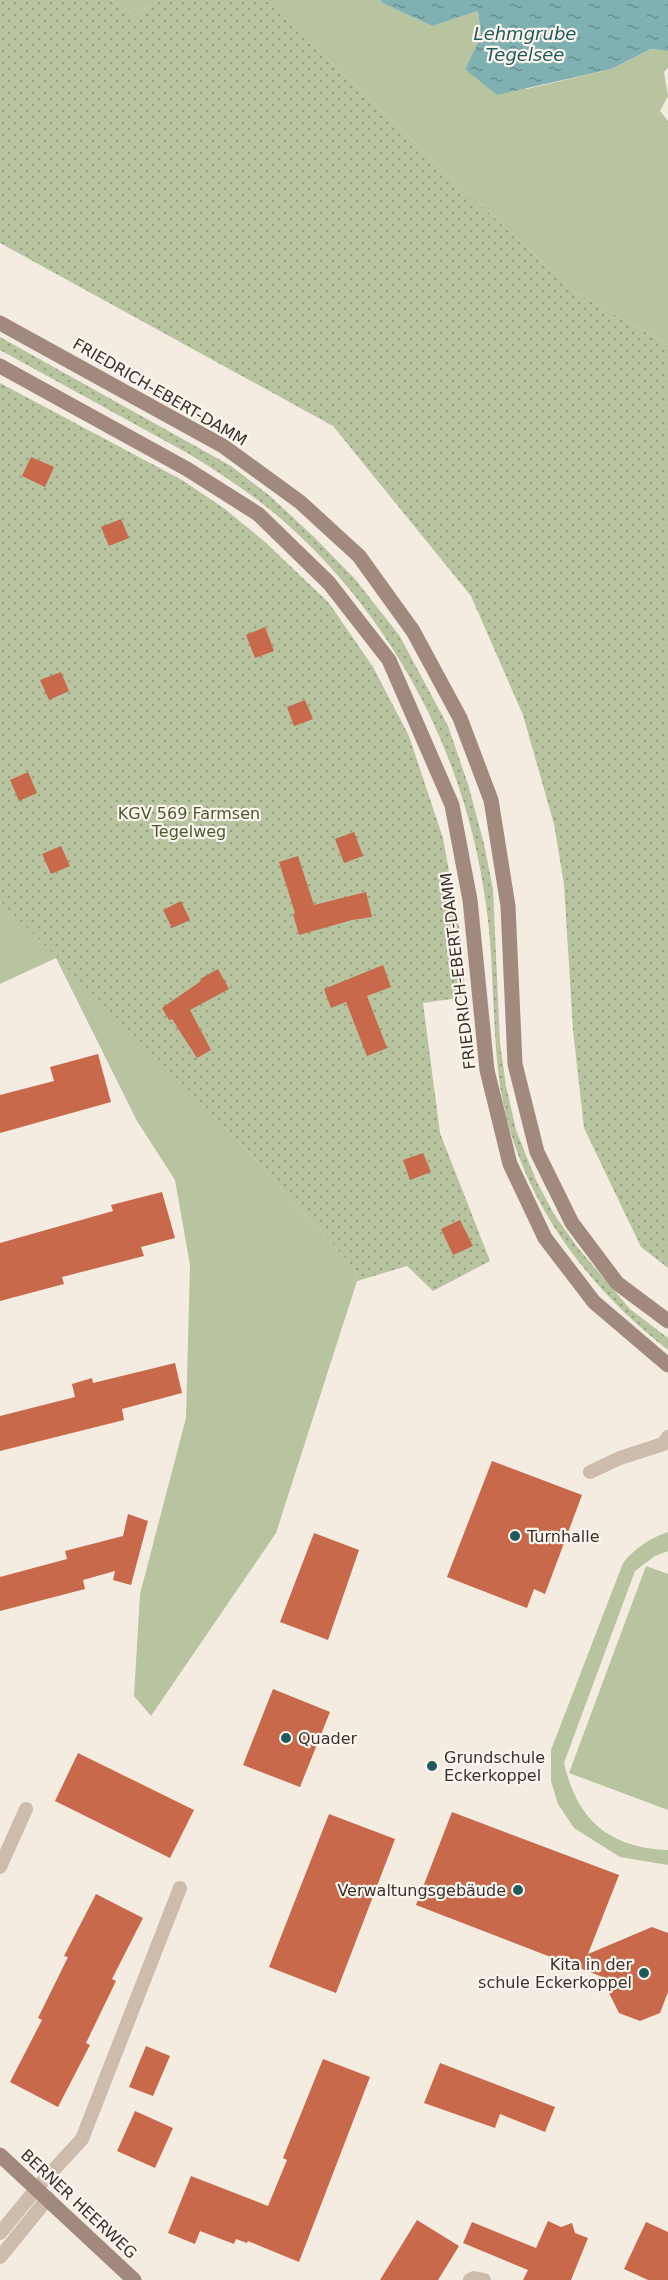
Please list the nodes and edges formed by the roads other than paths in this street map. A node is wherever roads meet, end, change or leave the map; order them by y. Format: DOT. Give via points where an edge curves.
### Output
graph roads {
  1 [pos="0,323"];
  2 [pos="0,366"];
  3 [pos="668,1321"];
  4 [pos="668,1365"];
  5 [pos="668,1437"];
  6 [pos="590,1473"];
  7 [pos="26,1809"];
  8 [pos="0,1867"];
  9 [pos="180,1888"];
  10 [pos="0,2155"];
  11 [pos="42,2193"];
  12 [pos="0,2233"];
  13 [pos="0,2257"];
  14 [pos="134,2280"];
  15 [pos="470,2280"];
  16 [pos="484,2280"];
  1 -- 3 [label="main road, FRIEDRICH-EBERT-DAMM" via="223,446 300,502 359,556 413,631 460,718 491,800 508,906 515,1064 537,1152 572,1223 617,1283"];
  2 -- 4 [label="main road, FRIEDRICH-EBERT-DAMM" via="187,469 258,514 329,583 389,660 452,805 470,900 487,1070 510,1164 545,1238 594,1302"];
  5 -- 6 [label="lane" via="663,1444"];
  7 -- 8 [label="lane"];
  9 -- 11 [label="lane" via="82,2139"];
  10 -- 11 [label="main road, BERNER HEERWEG"];
  11 -- 12 [label="lane"];
  11 -- 13 [label="lane"];
  11 -- 14 [label="main road, BERNER HEERWEG"];
  15 -- 16 [label="lane"];
}
